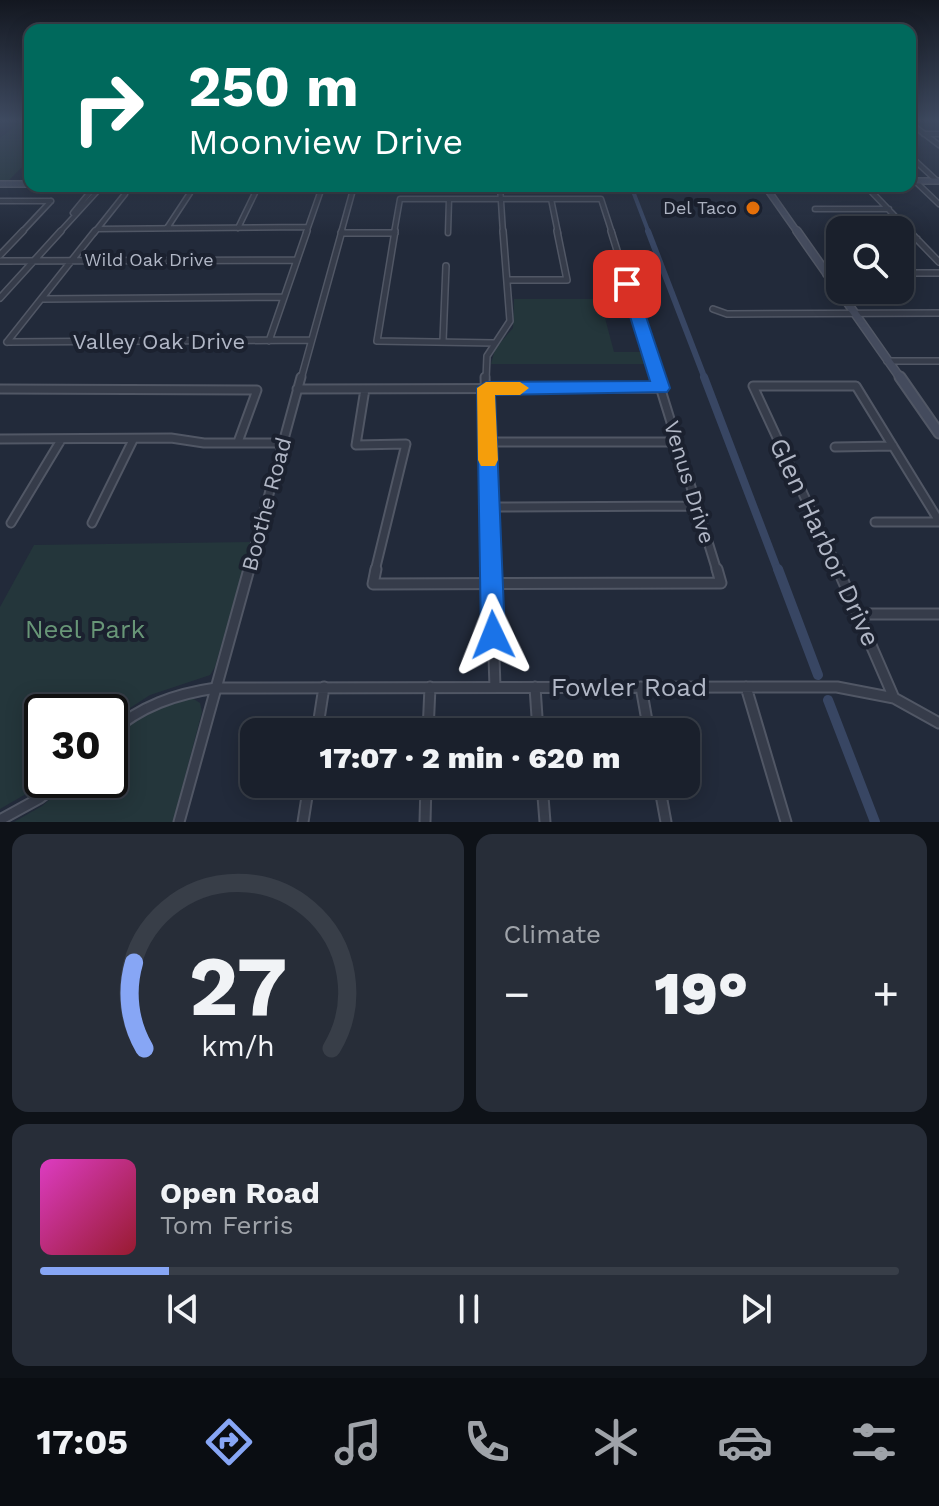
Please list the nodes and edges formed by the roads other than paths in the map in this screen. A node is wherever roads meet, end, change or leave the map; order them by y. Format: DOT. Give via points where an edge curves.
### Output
graph roads {
  1 [pos="916,161"];
  2 [pos="916,181"];
  3 [pos="938,181"];
  4 [pos="0,184"];
  5 [pos="24,184"];
  6 [pos="916,184"];
  7 [pos="90,192"];
  8 [pos="96,192"];
  9 [pos="352,192"];
  10 [pos="500,192"];
  11 [pos="769,192"];
  12 [pos="872,192"];
  13 [pos="190,193"];
  14 [pos="255,193"];
  15 [pos="320,193"];
  16 [pos="125,194"];
  17 [pos="449,199"];
  18 [pos="501,199"];
  19 [pos="551,199"];
  20 [pos="0,201"];
  21 [pos="939,204"];
  22 [pos="815,209"];
  23 [pos="889,209"];
  24 [pos="69,219"];
  25 [pos="308,227"];
  26 [pos="167,228"];
  27 [pos="238,228"];
  28 [pos="97,229"];
  29 [pos="341,233"];
  30 [pos="395,233"];
  31 [pos="448,234"];
  32 [pos="917,239"];
  33 [pos="0,258"];
  34 [pos="297,260"];
  35 [pos="32,261"];
  36 [pos="72,261"];
  37 [pos="939,262"];
  38 [pos="446,266"];
  39 [pos="914,273"];
  40 [pos="939,273"];
  41 [pos="826,274"];
  42 [pos="507,280"];
  43 [pos="284,297"];
  44 [pos="0,298"];
  45 [pos="42,299"];
  46 [pos="848,304"];
  47 [pos="713,309"];
  48 [pos="854,313"];
  49 [pos="939,313"];
  50 [pos="311,340"];
  51 [pos="269,341"];
  52 [pos="443,341"];
  53 [pos="494,343"];
  54 [pos="887,361"];
  55 [pos="939,361"];
  56 [pos="486,388"];
  57 [pos="661,388"];
  58 [pos="0,389"];
  59 [pos="297,389"];
  60 [pos="365,389"];
  61 [pos="939,433"];
  62 [pos="0,439"];
  63 [pos="61,440"];
  64 [pos="133,440"];
  65 [pos="238,442"];
  66 [pos="487,442"];
  67 [pos="678,442"];
  68 [pos="283,443"];
  69 [pos="893,446"];
  70 [pos="835,447"];
  71 [pos="697,506"];
  72 [pos="489,507"];
  73 [pos="939,521"];
  74 [pos="875,522"];
  75 [pos="11,523"];
  76 [pos="92,523"];
  77 [pos="491,584"];
  78 [pos="859,614"];
  79 [pos="939,614"];
  80 [pos="324,687"];
  81 [pos="430,687"];
  82 [pos="495,687"];
  83 [pos="535,687"];
  84 [pos="641,687"];
  85 [pos="746,687"];
  86 [pos="216,688"];
  87 [pos="894,698"];
  88 [pos="319,718"];
  89 [pos="429,718"];
  90 [pos="537,718"];
  91 [pos="647,718"];
  92 [pos="128,720"];
  93 [pos="939,723"];
  94 [pos="40,798"];
  95 [pos="307,798"];
  96 [pos="426,798"];
  97 [pos="543,798"];
  98 [pos="662,798"];
  99 [pos="0,820"];
  100 [pos="179,822"];
  101 [pos="303,822"];
  102 [pos="425,822"];
  103 [pos="545,822"];
  104 [pos="666,822"];
  105 [pos="786,822"];
  1 -- 3 [label="street"];
  2 -- 3 [label="main road"];
  4 -- 5 [label="main road"];
  6 -- 21 [label="street"];
  7 -- 24 [label="street"];
  8 -- 24 [label="street"];
  9 -- 29 [label="street, Boothe Road"];
  10 -- 18 [label="street"];
  11 -- 41 [label="main road"];
  12 -- 23 [label="street"];
  13 -- 26 [label="street"];
  14 -- 27 [label="street"];
  15 -- 25 [label="street"];
  16 -- 28 [label="street"];
  17 -- 18 [label="street"];
  17 -- 30 [label="street" via="400,199"];
  17 -- 31 [label="street"];
  18 -- 19 [label="street"];
  18 -- 42 [label="street"];
  19 -- 42 [label="street" via="567,280"];
  19 -- 57 [label="street, Venus Drive" via="601,199"];
  20 -- 33 [label="street" via="51,201"];
  22 -- 23 [label="street"];
  23 -- 32 [label="street"];
  24 -- 35 [label="street"];
  25 -- 27 [label="street"];
  25 -- 34 [label="street"];
  26 -- 27 [label="street"];
  26 -- 28 [label="street"];
  28 -- 36 [label="street"];
  29 -- 30 [label="street"];
  29 -- 50 [label="street, Boothe Road"];
  30 -- 52 [label="street" via="377,341"];
  32 -- 37 [label="street"];
  33 -- 35 [label="street, Wild Oak Drive"];
  34 -- 36 [label="street, Wild Oak Drive"];
  34 -- 43 [label="street"];
  35 -- 36 [label="street, Wild Oak Drive"];
  35 -- 44 [label="street"];
  36 -- 45 [label="street"];
  38 -- 52 [label="street"];
  39 -- 40 [label="street"];
  42 -- 53 [label="street" via="510,322"];
  43 -- 45 [label="street"];
  43 -- 51 [label="street"];
  45 -- 51 [label="street, Valley Oak Drive" via="7,342"];
  46 -- 48 [label="main road"];
  47 -- 48 [label="street" via="727,314"];
  48 -- 49 [label="street"];
  48 -- 54 [label="main road"];
  50 -- 51 [label="street, Valley Oak Drive"];
  50 -- 59 [label="street, Boothe Road"];
  52 -- 53 [label="street"];
  53 -- 56 [label="street" via="486,358"];
  54 -- 55 [label="street"];
  54 -- 61 [label="main road"];
  56 -- 57 [label="street"];
  56 -- 60 [label="street"];
  56 -- 66 [label="street"];
  57 -- 67 [label="street, Venus Drive"];
  58 -- 65 [label="street" via="257,390"];
  59 -- 60 [label="street"];
  59 -- 68 [label="street, Boothe Road"];
  60 -- 77 [label="street" via="356,445 406,444 373,584"];
  62 -- 63 [label="street"];
  63 -- 64 [label="street"];
  63 -- 75 [label="street"];
  64 -- 65 [label="street"];
  64 -- 76 [label="street"];
  65 -- 68 [label="street"];
  66 -- 67 [label="street"];
  66 -- 72 [label="street"];
  67 -- 71 [label="street, Venus Drive"];
  68 -- 86 [label="street, Boothe Road"];
  69 -- 70 [label="street"];
  69 -- 73 [label="street"];
  69 -- 78 [label="street, Glen Harbor Drive" via="856,386 753,386"];
  71 -- 72 [label="street"];
  71 -- 77 [label="street, Venus Drive" via="721,583"];
  72 -- 77 [label="street"];
  73 -- 74 [label="street"];
  77 -- 82 [label="street"];
  78 -- 79 [label="street"];
  78 -- 87 [label="street, Glen Harbor Drive"];
  80 -- 81 [label="street, Fowler Road"];
  80 -- 86 [label="street, Fowler Road"];
  80 -- 88 [label="street"];
  81 -- 82 [label="street, Fowler Road"];
  81 -- 89 [label="street"];
  82 -- 83 [label="street, Fowler Road"];
  83 -- 84 [label="street, Fowler Road"];
  83 -- 90 [label="street"];
  84 -- 85 [label="street, Fowler Road"];
  84 -- 91 [label="street"];
  85 -- 87 [label="street, Fowler Road" via="847,688"];
  85 -- 105 [label="street"];
  86 -- 92 [label="street, Fowler Road" via="180,693"];
  86 -- 100 [label="street, Boothe Road"];
  87 -- 93 [label="street, Fowler Road"];
  94 -- 99 [label="street"];
  95 -- 101 [label="street"];
  96 -- 102 [label="street"];
  97 -- 103 [label="street"];
  98 -- 104 [label="street"];
}
